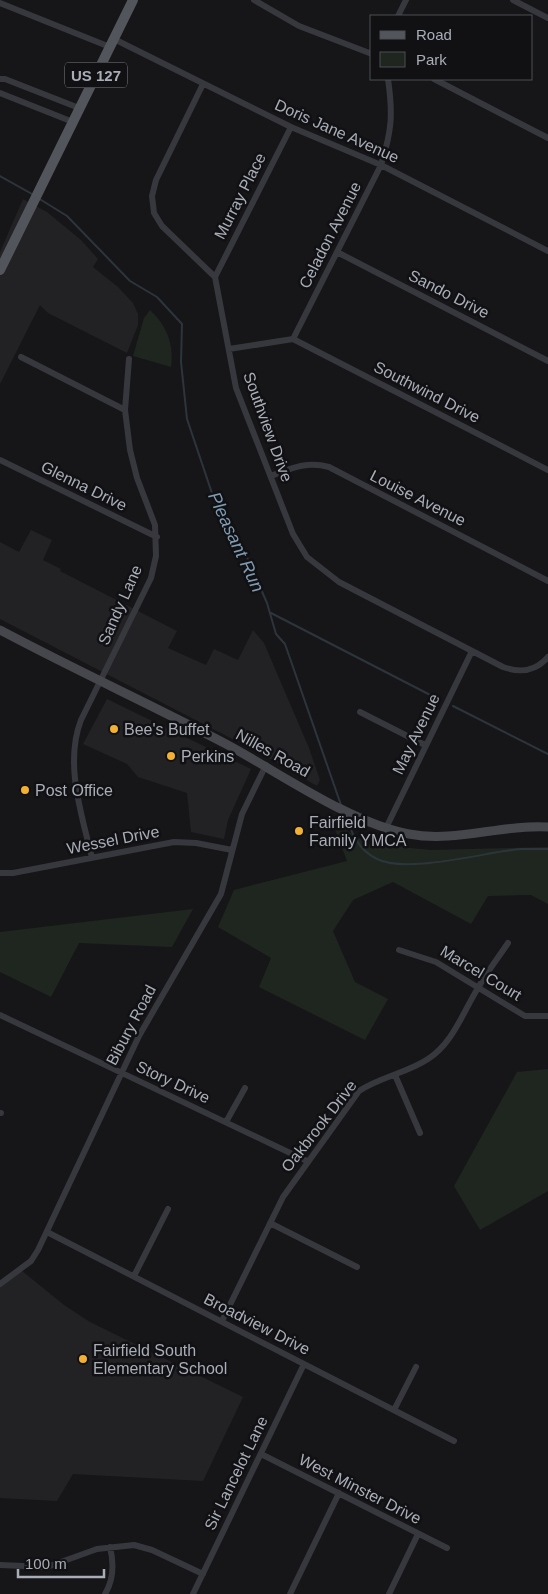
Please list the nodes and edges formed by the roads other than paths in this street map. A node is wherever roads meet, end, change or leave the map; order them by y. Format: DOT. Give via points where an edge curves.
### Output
graph roads {
  1 [pos="133,0"];
  2 [pos="254,0"];
  3 [pos="406,0"];
  4 [pos="513,0"];
  5 [pos="0,3"];
  6 [pos="398,15"];
  7 [pos="548,18"];
  8 [pos="112,43"];
  9 [pos="370,53"];
  10 [pos="0,79"];
  11 [pos="388,80"];
  12 [pos="436,80"];
  13 [pos="203,84"];
  14 [pos="0,93"];
  15 [pos="80,108"];
  16 [pos="73,122"];
  17 [pos="291,127"];
  18 [pos="548,138"];
  19 [pos="381,165"];
  20 [pos="548,251"];
  21 [pos="337,252"];
  22 [pos="0,270"];
  23 [pos="215,278"];
  24 [pos="293,339"];
  25 [pos="229,350"];
  26 [pos="20,357"];
  27 [pos="129,359"];
  28 [pos="548,361"];
  29 [pos="125,410"];
  30 [pos="0,460"];
  31 [pos="548,470"];
  32 [pos="271,476"];
  33 [pos="157,537"];
  34 [pos="548,581"];
  35 [pos="0,630"];
  36 [pos="472,651"];
  37 [pos="548,658"];
  38 [pos="100,682"];
  39 [pos="360,712"];
  40 [pos="425,745"];
  41 [pos="266,765"];
  42 [pos="548,827"];
  43 [pos="386,828"];
  44 [pos="232,850"];
  45 [pos="92,858"];
  46 [pos="0,873"];
  47 [pos="508,943"];
  48 [pos="399,950"];
  49 [pos="478,988"];
  50 [pos="0,1015"];
  51 [pos="548,1016"];
  52 [pos="121,1073"];
  53 [pos="395,1075"];
  54 [pos="245,1088"];
  55 [pos="226,1122"];
  56 [pos="420,1133"];
  57 [pos="307,1161"];
  58 [pos="168,1209"];
  59 [pos="270,1223"];
  60 [pos="48,1232"];
  61 [pos="358,1267"];
  62 [pos="134,1276"];
  63 [pos="0,1284"];
  64 [pos="222,1321"];
  65 [pos="304,1364"];
  66 [pos="416,1367"];
  67 [pos="394,1410"];
  68 [pos="454,1441"];
  69 [pos="261,1454"];
  70 [pos="339,1493"];
  71 [pos="418,1534"];
  72 [pos="110,1547"];
  73 [pos="447,1548"];
  74 [pos="0,1565"];
  75 [pos="202,1574"];
  76 [pos="105,1594"];
  77 [pos="193,1594"];
  78 [pos="290,1594"];
  79 [pos="388,1594"];
  1 -- 8 [label="main road, US 127"];
  2 -- 9 [label="street" via="299,26"];
  3 -- 6 [label="street"];
  4 -- 7 [label="street"];
  5 -- 8 [label="street, Doris Jane Avenue"];
  8 -- 13 [label="street, Doris Jane Avenue"];
  8 -- 15 [label="main road, US 127"];
  10 -- 15 [label="street"];
  11 -- 19 [label="street, Celadon Avenue" via="392,111 390,137"];
  12 -- 18 [label="street"];
  13 -- 17 [label="street, Doris Jane Avenue"];
  13 -- 23 [label="street" via="156,180 152,196 154,213 162,226"];
  14 -- 16 [label="street"];
  15 -- 16 [label="main road, US 127"];
  16 -- 22 [label="main road, US 127"];
  17 -- 19 [label="street, Doris Jane Avenue"];
  17 -- 23 [label="street, Murray Place"];
  19 -- 20 [label="street, Doris Jane Avenue"];
  19 -- 21 [label="street, Celadon Avenue"];
  21 -- 24 [label="street, Celadon Avenue"];
  21 -- 28 [label="street, Sando Drive"];
  23 -- 25 [label="street, Southview Drive"];
  24 -- 25 [label="street"];
  24 -- 31 [label="street, Southwind Drive"];
  25 -- 32 [label="street, Southview Drive" via="236,388"];
  26 -- 29 [label="street"];
  27 -- 29 [label="street, Sandy Lane"];
  29 -- 33 [label="street, Sandy Lane" via="137,478"];
  30 -- 33 [label="street, Glenna Drive"];
  32 -- 34 [label="street, Louise Avenue" via="303,464 329,467"];
  32 -- 36 [label="street, Southview Drive" via="297,540 321,570"];
  33 -- 38 [label="street, Sandy Lane" via="150,578"];
  35 -- 38 [label="street, Nilles Road"];
  36 -- 37 [label="street, Southview Drive" via="516,671 530,670"];
  36 -- 40 [label="street, May Avenue"];
  38 -- 41 [label="street, Nilles Road"];
  38 -- 45 [label="street, Sandy Lane" via="78,727 74,750 76,779"];
  39 -- 40 [label="street"];
  40 -- 43 [label="street, May Avenue"];
  41 -- 43 [label="street, Nilles Road"];
  41 -- 44 [label="street, Bibury Road" via="242,814"];
  42 -- 43 [label="street, Nilles Road" via="512,827 442,836 422,836"];
  44 -- 45 [label="street, Wessel Drive" via="194,842 174,842"];
  44 -- 52 [label="street, Bibury Road" via="221,894"];
  45 -- 46 [label="street, Wessel Drive"];
  47 -- 49 [label="street, Oakbrook Drive"];
  48 -- 49 [label="street, Marcel Court" via="427,957"];
  49 -- 51 [label="street, Marcel Court" via="525,1016"];
  49 -- 53 [label="street, Oakbrook Drive" via="446,1044 428,1060"];
  50 -- 52 [label="street, Story Drive"];
  52 -- 55 [label="street, Story Drive"];
  52 -- 60 [label="street, Bibury Road"];
  53 -- 56 [label="street"];
  53 -- 57 [label="street, Oakbrook Drive" via="359,1091"];
  54 -- 55 [label="street"];
  55 -- 57 [label="street, Story Drive"];
  57 -- 59 [label="street, Oakbrook Drive" via="283,1196"];
  58 -- 62 [label="street"];
  59 -- 61 [label="street"];
  59 -- 64 [label="street, Oakbrook Drive"];
  60 -- 62 [label="street, Broadview Drive"];
  60 -- 63 [label="street, Bibury Road" via="31,1261"];
  62 -- 64 [label="street, Broadview Drive"];
  64 -- 65 [label="street, Broadview Drive"];
  65 -- 67 [label="street, Broadview Drive"];
  65 -- 69 [label="street, Sir Lancelot Lane"];
  66 -- 67 [label="street"];
  67 -- 68 [label="street, Broadview Drive"];
  69 -- 70 [label="street, West Minster Drive"];
  69 -- 75 [label="street, Sir Lancelot Lane"];
  70 -- 71 [label="street, West Minster Drive"];
  70 -- 78 [label="street"];
  71 -- 73 [label="street, West Minster Drive"];
  71 -- 79 [label="street"];
  72 -- 74 [label="street" via="47,1567"];
  72 -- 75 [label="street" via="134,1545 152,1550"];
  72 -- 76 [label="street" via="112,1576"];
  75 -- 77 [label="street, Sir Lancelot Lane"];
}
